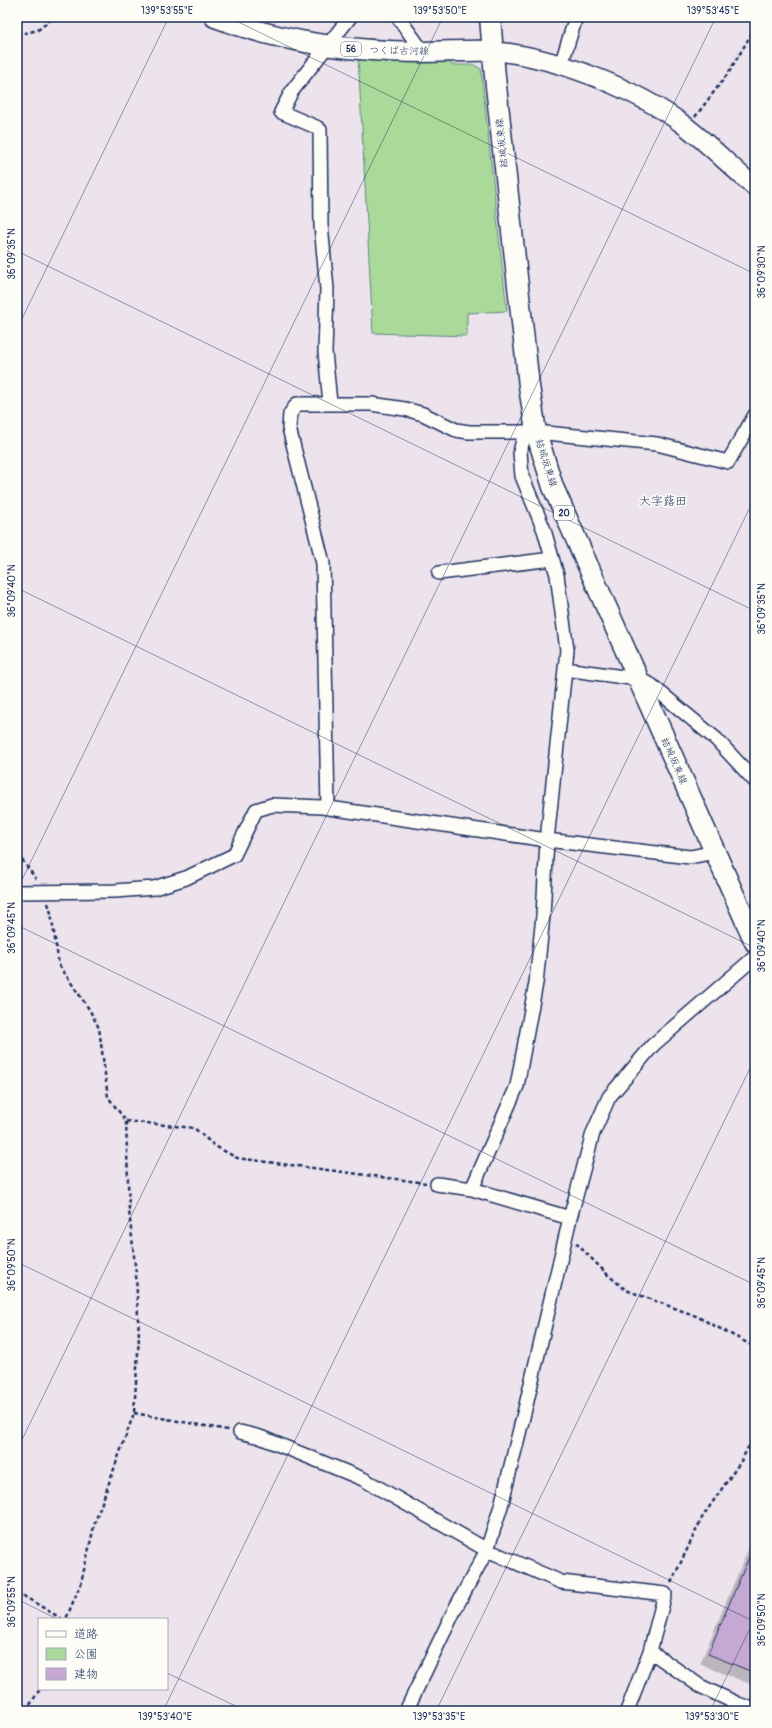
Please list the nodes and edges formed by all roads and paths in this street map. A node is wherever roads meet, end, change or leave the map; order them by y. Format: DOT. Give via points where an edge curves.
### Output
graph roads {
  1 [pos="54,17"];
  2 [pos="215,17"];
  3 [pos="350,17"];
  4 [pos="398,17"];
  5 [pos="490,17"];
  6 [pos="576,17"];
  7 [pos="755,28"];
  8 [pos="17,35"];
  9 [pos="327,47"];
  10 [pos="492,51"];
  11 [pos="423,52"];
  12 [pos="561,65"];
  13 [pos="687,128"];
  14 [pos="755,187"];
  15 [pos="330,403"];
  16 [pos="755,415"];
  17 [pos="530,432"];
  18 [pos="552,559"];
  19 [pos="439,573"];
  20 [pos="565,669"];
  21 [pos="638,679"];
  22 [pos="755,781"];
  23 [pos="328,808"];
  24 [pos="547,840"];
  25 [pos="17,847"];
  26 [pos="714,852"];
  27 [pos="44,891"];
  28 [pos="17,892"];
  29 [pos="755,942"];
  30 [pos="755,957"];
  31 [pos="126,1121"];
  32 [pos="437,1184"];
  33 [pos="472,1189"];
  34 [pos="570,1218"];
  35 [pos="567,1234"];
  36 [pos="755,1347"];
  37 [pos="134,1412"];
  38 [pos="240,1432"];
  39 [pos="755,1434"];
  40 [pos="487,1550"];
  41 [pos="17,1592"];
  42 [pos="665,1594"];
  43 [pos="60,1618"];
  44 [pos="66,1618"];
  45 [pos="650,1651"];
  46 [pos="39,1690"];
  47 [pos="755,1710"];
  48 [pos="26,1711"];
  49 [pos="406,1711"];
  50 [pos="627,1711"];
  1 -- 8 [label="path" via="38,30"];
  2 -- 9 [label="main road, つくば古河線 / 56" via="279,38"];
  3 -- 9 [label="street"];
  4 -- 11 [label="street"];
  5 -- 10 [label="main road, 結城坂東線 / 20"];
  6 -- 12 [label="street"];
  7 -- 13 [label="path" via="729,72"];
  9 -- 11 [label="main road, つくば古河線 / 56"];
  9 -- 15 [label="street" via="292,91 281,112 320,130 321,225 327,289 325,352"];
  10 -- 11 [label="main road, つくば古河線 / 56"];
  10 -- 12 [label="street" via="520,54"];
  10 -- 17 [label="main road, 結城坂東線 / 20" via="521,321"];
  12 -- 13 [label="street" via="622,89 655,106"];
  13 -- 14 [label="street"];
  15 -- 17 [label="street" via="371,404 405,409 423,414 456,430 468,432"];
  15 -- 23 [label="street" via="297,404 290,414 289,428 323,563"];
  16 -- 17 [label="street" via="728,462 657,444"];
  17 -- 18 [label="street" via="520,452 522,476 544,530"];
  17 -- 21 [label="main road, 結城坂東線 / 20"];
  18 -- 19 [label="street"];
  18 -- 20 [label="street" via="557,575 567,650"];
  20 -- 21 [label="street"];
  20 -- 24 [label="street"];
  21 -- 22 [label="street" via="656,690 716,739"];
  21 -- 26 [label="main road, 結城坂東線 / 20"];
  23 -- 24 [label="street"];
  23 -- 27 [label="street" via="272,805 256,810 234,856 186,878 154,888"];
  24 -- 26 [label="street" via="690,857"];
  24 -- 33 [label="street" via="536,983 517,1086"];
  25 -- 27 [label="path" via="20,857"];
  26 -- 29 [label="main road, 結城坂東線 / 20"];
  27 -- 28 [label="street"];
  27 -- 31 [label="path" via="51,913 59,965 99,1028 108,1097"];
  30 -- 34 [label="street" via="653,1045 609,1097 593,1133"];
  31 -- 32 [label="path" via="194,1128 215,1146 237,1158"];
  31 -- 37 [label="path" via="129,1211 139,1337"];
  32 -- 33 [label="street"];
  33 -- 34 [label="street"];
  34 -- 35 [label="street"];
  35 -- 36 [label="path" via="626,1290 696,1316"];
  35 -- 40 [label="street" via="501,1506"];
  37 -- 38 [label="path"];
  37 -- 44 [label="path" via="95,1522 80,1583"];
  38 -- 40 [label="street" via="260,1437 363,1479"];
  39 -- 42 [label="path" via="741,1461 703,1516"];
  40 -- 42 [label="street" via="561,1582"];
  40 -- 49 [label="street"];
  41 -- 43 [label="path"];
  42 -- 45 [label="street"];
  45 -- 47 [label="street" via="700,1686"];
  45 -- 50 [label="street"];
  46 -- 48 [label="path"];
}
